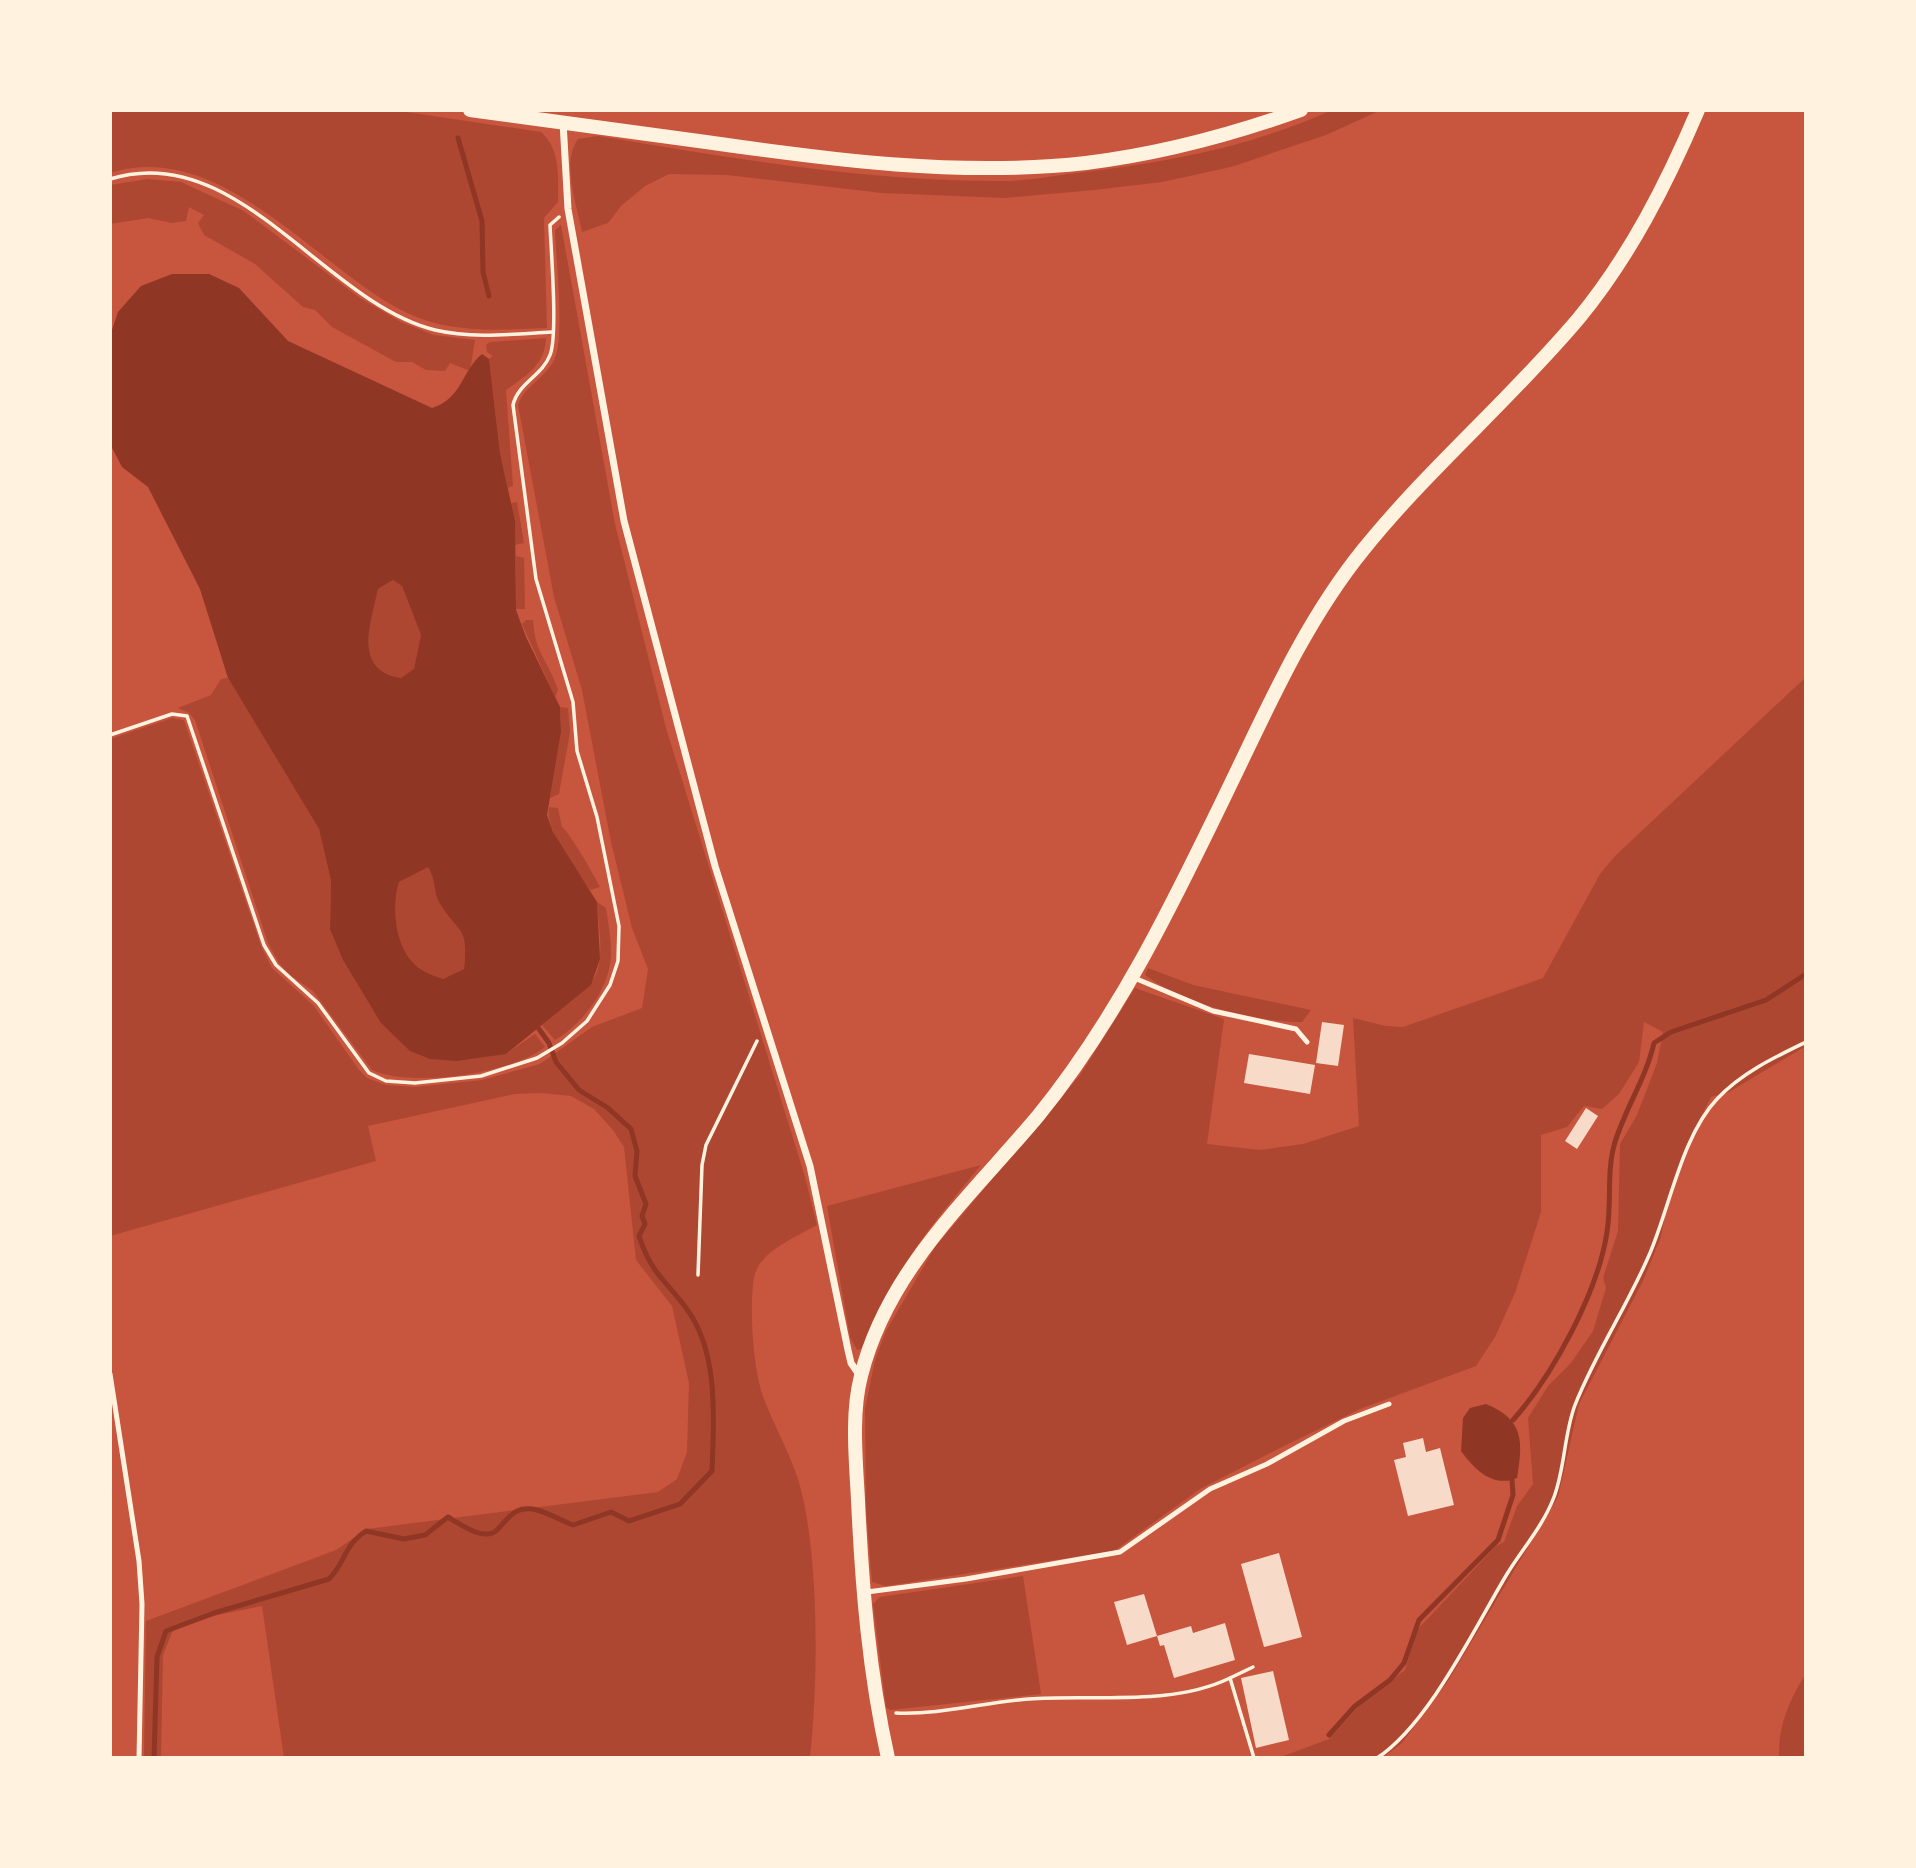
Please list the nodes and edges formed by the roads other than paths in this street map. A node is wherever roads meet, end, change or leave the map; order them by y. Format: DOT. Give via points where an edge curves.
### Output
graph roads {
  1 [pos="470,110"];
  2 [pos="1301,110"];
  3 [pos="1698,110"];
  4 [pos="571,119"];
  5 [pos="1132,977"];
  6 [pos="1307,1042"];
  7 [pos="110,1374"];
  8 [pos="860,1377"];
  9 [pos="1389,1404"];
  10 [pos="863,1592"];
  11 [pos="139,1758"];
  12 [pos="888,1758"];
  1 -- 4 [label="main road"];
  2 -- 4 [label="main road" via="1229,134 1133,156 1016,167 826,159"];
  3 -- 5 [label="main road" via="1631,244 1581,315 1402,504 1334,590 1285,672 1184,883"];
  4 -- 8 [label="street" via="568,209 624,522 707,841 810,1166 851,1363"];
  5 -- 6 [label="lane" via="1213,1011 1296,1029"];
  5 -- 8 [label="main road" via="1086,1052 1038,1116 918,1257 883,1318"];
  7 -- 11 [label="lane" via="140,1572"];
  8 -- 10 [label="main road" via="857,1479"];
  9 -- 10 [label="lane" via="1344,1421 1210,1489 1120,1552"];
  10 -- 12 [label="main road" via="877,1712"];
}
